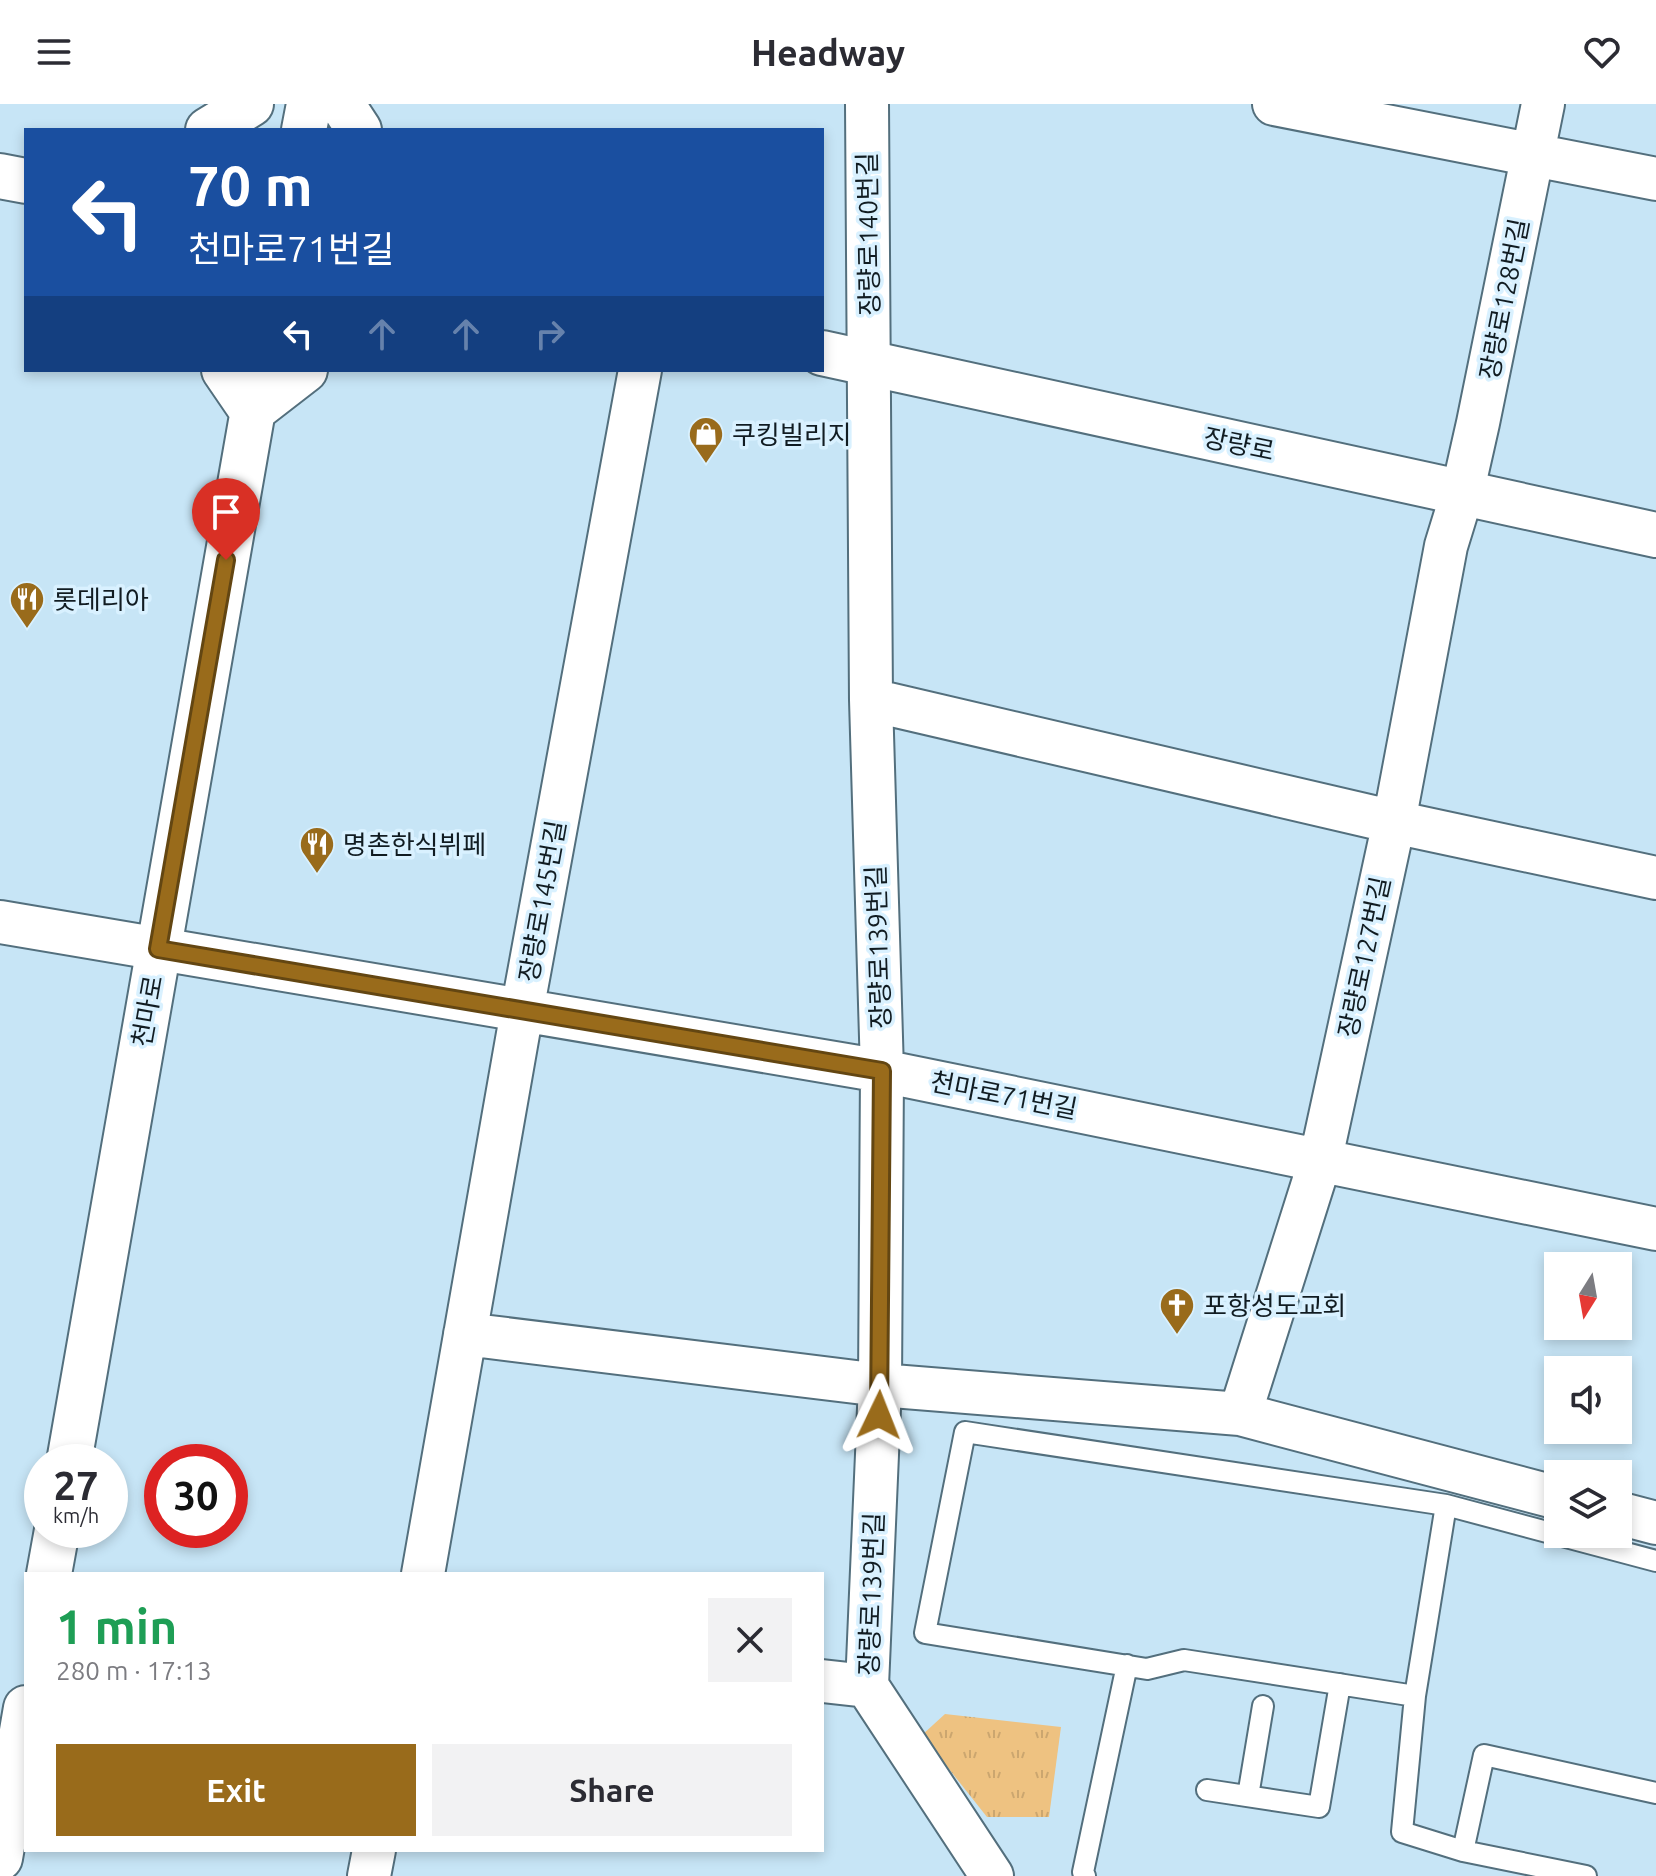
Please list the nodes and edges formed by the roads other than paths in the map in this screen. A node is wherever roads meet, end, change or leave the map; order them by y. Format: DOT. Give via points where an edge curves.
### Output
graph roads {
  1 [pos="251,104"];
  2 [pos="309,104"];
  3 [pos="342,104"];
  4 [pos="867,104"];
  5 [pos="1274,104"];
  6 [pos="1543,104"];
  7 [pos="211,128"];
  8 [pos="304,128"];
  9 [pos="358,128"];
  10 [pos="1533,154"];
  11 [pos="0,176"];
  12 [pos="1656,179"];
  13 [pos="24,181"];
  14 [pos="824,353"];
  15 [pos="870,363"];
  16 [pos="227,372"];
  17 [pos="300,372"];
  18 [pos="640,372"];
  19 [pos="256,390"];
  20 [pos="1462,494"];
  21 [pos="1656,535"];
  22 [pos="871,700"];
  23 [pos="1394,822"];
  24 [pos="1656,878"];
  25 [pos="0,922"];
  26 [pos="158,949"];
  27 [pos="522,1011"];
  28 [pos="882,1071"];
  29 [pos="1321,1158"];
  30 [pos="1656,1229"];
  31 [pos="465,1334"];
  32 [pos="880,1385"];
  33 [pos="1240,1414"];
  34 [pos="72,1444"];
  35 [pos="1544,1494"];
  36 [pos="1446,1505"];
  37 [pos="1632,1517"];
  38 [pos="1656,1523"];
  39 [pos="54,1548"];
  40 [pos="1656,1561"];
  41 [pos="49,1572"];
  42 [pos="423,1572"];
  43 [pos="1127,1665"];
  44 [pos="824,1681"];
  45 [pos="1340,1684"];
  46 [pos="867,1686"];
  47 [pos="1415,1696"];
  48 [pos="1263,1706"];
  49 [pos="24,1720"];
  50 [pos="1207,1790"];
  51 [pos="1656,1793"];
  52 [pos="1248,1796"];
  53 [pos="1463,1851"];
  54 [pos="374,1852"];
  55 [pos="0,1858"];
  56 [pos="369,1876"];
  57 [pos="992,1876"];
  58 [pos="1085,1876"];
  59 [pos="1586,1876"];
  1 -- 7 [label="street"];
  2 -- 8 [label="street"];
  3 -- 9 [label="street"];
  4 -- 15 [label="street, 장량로140번길"];
  5 -- 10 [label="street"];
  6 -- 10 [label="street, 장량로128번길"];
  10 -- 12 [label="street"];
  10 -- 20 [label="street, 장량로128번길"];
  11 -- 13 [label="street"];
  14 -- 15 [label="street, 장량로"];
  15 -- 20 [label="street, 장량로"];
  15 -- 22 [label="street, 장량로139번길"];
  16 -- 19 [label="street"];
  17 -- 19 [label="street"];
  18 -- 27 [label="street, 장량로145번길"];
  19 -- 26 [label="street, 천마로"];
  20 -- 21 [label="street, 장량로"];
  20 -- 23 [label="street, 장량로127번길" via="1446,546"];
  22 -- 23 [label="street"];
  22 -- 28 [label="street, 장량로139번길"];
  23 -- 24 [label="street"];
  23 -- 29 [label="street, 장량로127번길"];
  25 -- 26 [label="street, 천마로71번길"];
  26 -- 27 [label="street, 천마로71번길"];
  26 -- 34 [label="street, 천마로"];
  27 -- 28 [label="street, 천마로71번길"];
  27 -- 31 [label="street, 장량로145번길"];
  28 -- 29 [label="street, 천마로71번길"];
  28 -- 32 [label="street, 장량로139번길"];
  29 -- 30 [label="street, 천마로71번길"];
  29 -- 33 [label="street, 장량로127번길"];
  31 -- 32 [label="street"];
  31 -- 42 [label="street, 장량로145번길"];
  32 -- 33 [label="street"];
  32 -- 46 [label="street, 장량로139번길"];
  33 -- 35 [label="street"];
  36 -- 40 [label="lane"];
  36 -- 43 [label="lane" via="965,1432 925,1633"];
  36 -- 47 [label="lane"];
  37 -- 38 [label="street"];
  39 -- 41 [label="street"];
  43 -- 45 [label="lane" via="1147,1669 1184,1660"];
  43 -- 58 [label="lane"];
  44 -- 46 [label="street"];
  45 -- 47 [label="lane"];
  45 -- 52 [label="lane" via="1319,1807"];
  46 -- 57 [label="street, 장량로139번길"];
  47 -- 53 [label="lane" via="1402,1832"];
  48 -- 52 [label="lane"];
  49 -- 55 [label="street"];
  50 -- 52 [label="lane"];
  51 -- 53 [label="lane" via="1484,1755"];
  53 -- 59 [label="lane"];
  54 -- 56 [label="street"];
}
